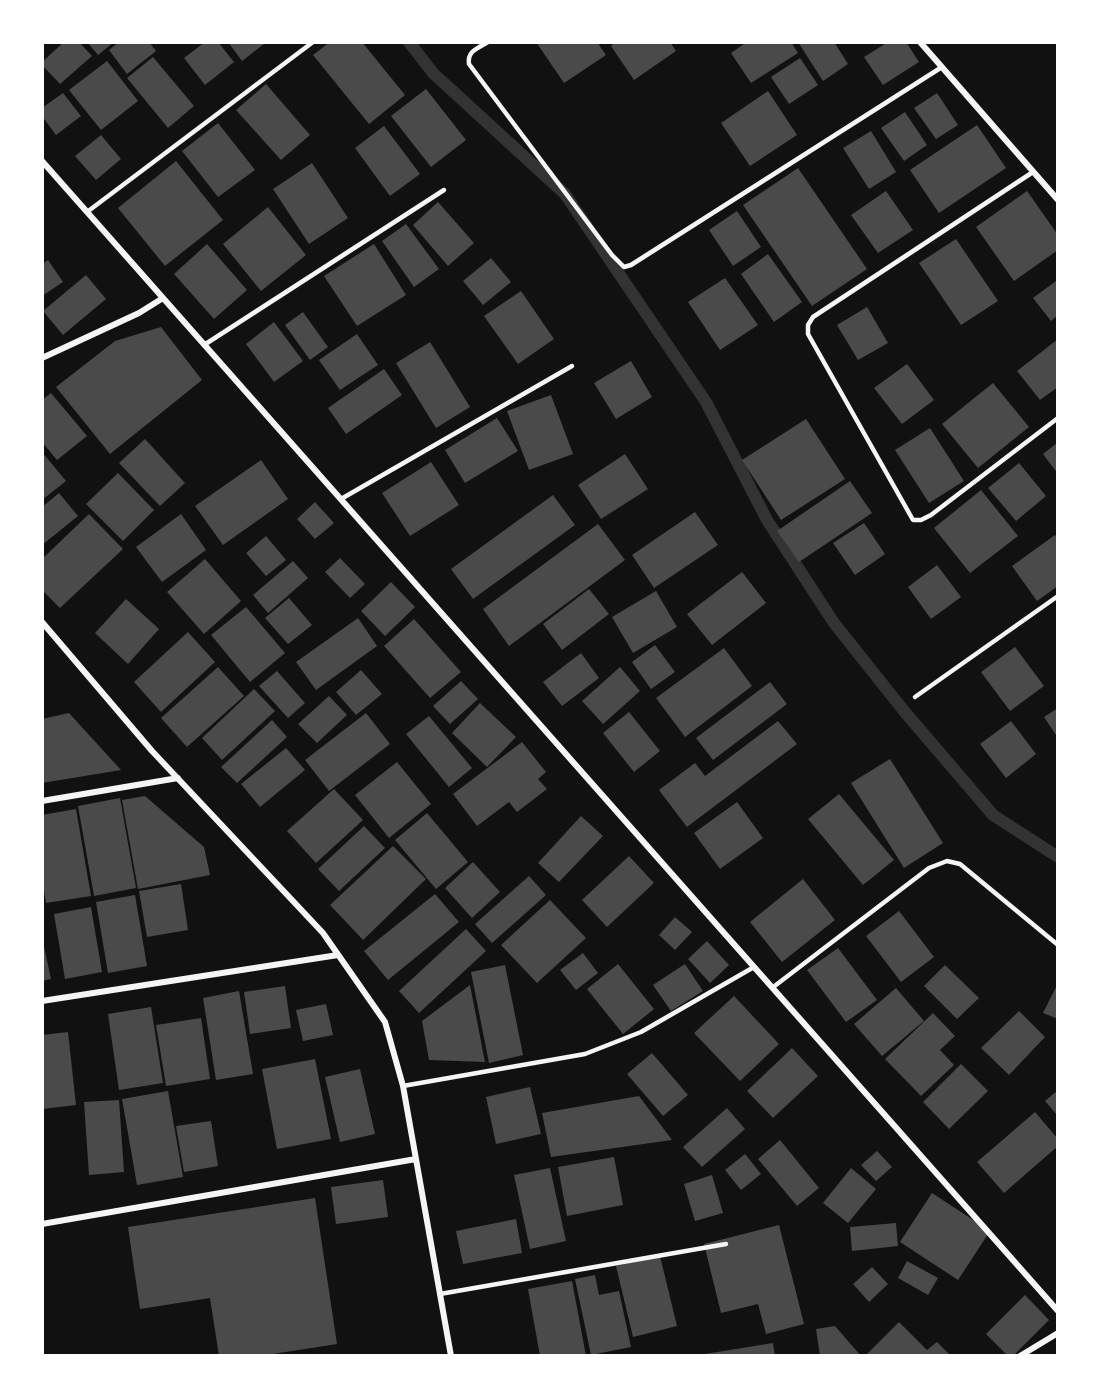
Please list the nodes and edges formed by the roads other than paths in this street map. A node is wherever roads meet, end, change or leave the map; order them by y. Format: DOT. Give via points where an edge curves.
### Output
graph roads {
  1 [pos="313,42"];
  2 [pos="488,42"];
  3 [pos="920,42"];
  4 [pos="942,67"];
  5 [pos="42,161"];
  6 [pos="1034,172"];
  7 [pos="444,190"];
  8 [pos="1058,200"];
  9 [pos="87,212"];
  10 [pos="163,298"];
  11 [pos="204,345"];
  12 [pos="42,358"];
  13 [pos="572,366"];
  14 [pos="1058,418"];
  15 [pos="340,499"];
  16 [pos="1058,596"];
  17 [pos="42,622"];
  18 [pos="915,697"];
  19 [pos="178,778"];
  20 [pos="42,801"];
  21 [pos="1058,945"];
  22 [pos="338,955"];
  23 [pos="754,967"];
  24 [pos="772,988"];
  25 [pos="42,1000"];
  26 [pos="403,1086"];
  27 [pos="416,1160"];
  28 [pos="42,1224"];
  29 [pos="726,1244"];
  30 [pos="440,1294"];
  31 [pos="1058,1311"];
  32 [pos="1058,1333"];
  33 [pos="451,1356"];
  34 [pos="1020,1356"];
  1 -- 9 [label="lane"];
  2 -- 4 [label="lane" via="471,52 469,64 624,267"];
  3 -- 4 [label="street"];
  4 -- 6 [label="street"];
  5 -- 9 [label="street"];
  6 -- 8 [label="street"];
  6 -- 14 [label="lane" via="813,317 807,325 808,334 913,520 931,515"];
  7 -- 11 [label="lane"];
  9 -- 10 [label="street"];
  10 -- 11 [label="street"];
  10 -- 12 [label="street"];
  11 -- 15 [label="street"];
  13 -- 15 [label="lane"];
  15 -- 23 [label="street"];
  16 -- 18 [label="lane"];
  17 -- 19 [label="street"];
  19 -- 20 [label="street"];
  19 -- 22 [label="street"];
  21 -- 24 [label="lane" via="960,864 947,861 929,868"];
  22 -- 25 [label="street"];
  22 -- 26 [label="street" via="385,1022"];
  23 -- 24 [label="street"];
  23 -- 26 [label="lane" via="641,1032 585,1054"];
  24 -- 31 [label="street"];
  26 -- 27 [label="street"];
  27 -- 28 [label="street"];
  27 -- 30 [label="street"];
  29 -- 30 [label="lane"];
  30 -- 33 [label="street"];
  32 -- 34 [label="street"];
}
